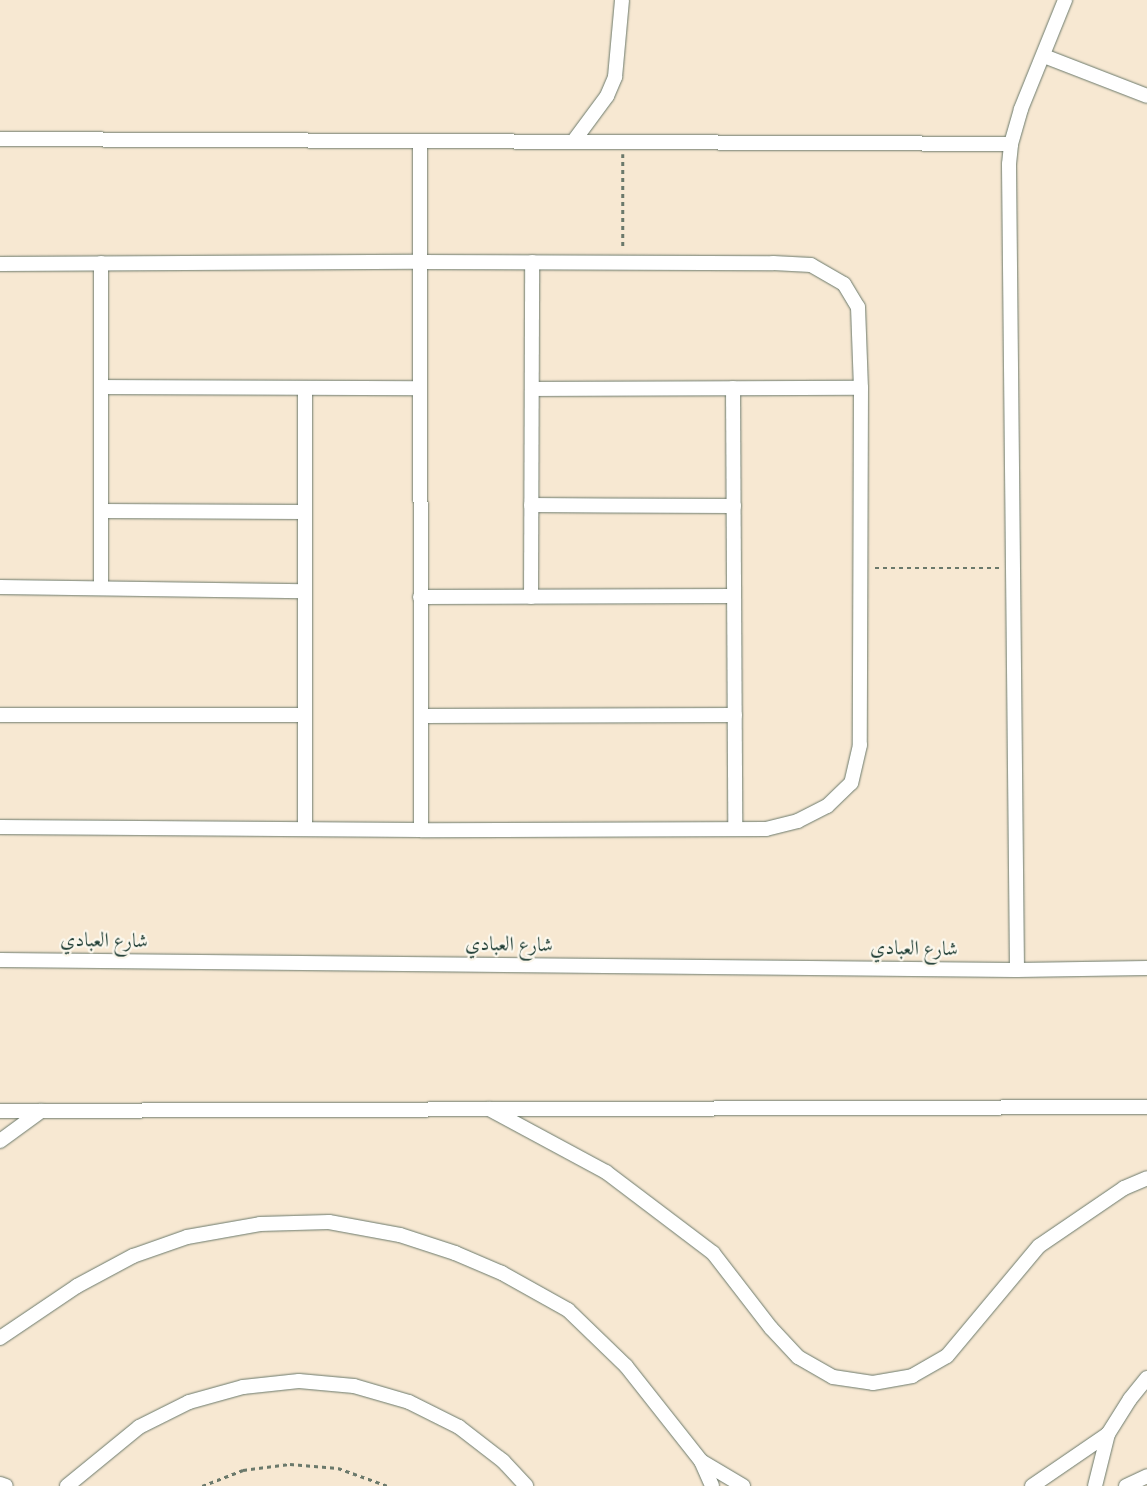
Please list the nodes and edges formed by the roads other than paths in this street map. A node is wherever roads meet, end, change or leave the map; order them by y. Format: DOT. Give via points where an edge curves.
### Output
graph roads {
  1 [pos="622,0"];
  2 [pos="1066,0"];
  3 [pos="1044,56"];
  4 [pos="1147,96"];
  5 [pos="0,139"];
  6 [pos="420,141"];
  7 [pos="573,142"];
  8 [pos="1011,144"];
  9 [pos="420,262"];
  10 [pos="532,262"];
  11 [pos="101,263"];
  12 [pos="0,264"];
  13 [pos="101,387"];
  14 [pos="305,388"];
  15 [pos="420,388"];
  16 [pos="733,388"];
  17 [pos="861,388"];
  18 [pos="532,389"];
  19 [pos="531,505"];
  20 [pos="734,506"];
  21 [pos="101,511"];
  22 [pos="305,512"];
  23 [pos="0,588"];
  24 [pos="101,588"];
  25 [pos="305,591"];
  26 [pos="734,596"];
  27 [pos="420,597"];
  28 [pos="531,597"];
  29 [pos="0,715"];
  30 [pos="305,715"];
  31 [pos="735,715"];
  32 [pos="421,716"];
  33 [pos="0,827"];
  34 [pos="305,829"];
  35 [pos="735,829"];
  36 [pos="421,830"];
  37 [pos="0,960"];
  38 [pos="1147,968"];
  39 [pos="1017,970"];
  40 [pos="1147,1107"];
  41 [pos="488,1108"];
  42 [pos="0,1111"];
  43 [pos="41,1111"];
  44 [pos="0,1141"];
  45 [pos="1147,1178"];
  46 [pos="0,1338"];
  47 [pos="1147,1378"];
  48 [pos="1108,1434"];
  49 [pos="701,1461"];
  50 [pos="1147,1476"];
  51 [pos="0,1484"];
  52 [pos="6,1486"];
  53 [pos="67,1486"];
  54 [pos="526,1486"];
  55 [pos="712,1486"];
  56 [pos="743,1486"];
  57 [pos="1032,1486"];
  58 [pos="1095,1486"];
  59 [pos="1126,1486"];
  1 -- 7 [label="street" via="614,77 607,96"];
  2 -- 3 [label="street"];
  3 -- 4 [label="street"];
  3 -- 8 [label="street" via="1020,109"];
  5 -- 6 [label="street"];
  6 -- 7 [label="street"];
  6 -- 9 [label="street"];
  7 -- 8 [label="street"];
  8 -- 39 [label="street"];
  9 -- 10 [label="street"];
  9 -- 11 [label="street"];
  9 -- 15 [label="street"];
  10 -- 17 [label="street" via="811,265 844,284 858,307"];
  10 -- 18 [label="street"];
  11 -- 12 [label="street"];
  11 -- 13 [label="street"];
  13 -- 14 [label="street"];
  13 -- 21 [label="street"];
  14 -- 15 [label="street"];
  14 -- 22 [label="street"];
  15 -- 27 [label="street"];
  16 -- 17 [label="street"];
  16 -- 18 [label="street"];
  16 -- 20 [label="street"];
  17 -- 35 [label="street" via="860,745 851,783 827,806 798,821 766,829"];
  18 -- 19 [label="street"];
  19 -- 20 [label="street"];
  19 -- 28 [label="street"];
  20 -- 26 [label="street"];
  21 -- 22 [label="street"];
  21 -- 24 [label="street"];
  22 -- 25 [label="street"];
  23 -- 24 [label="street"];
  24 -- 25 [label="street"];
  25 -- 30 [label="street"];
  26 -- 28 [label="street"];
  26 -- 31 [label="street"];
  27 -- 28 [label="street"];
  27 -- 32 [label="street"];
  29 -- 30 [label="street"];
  30 -- 34 [label="street"];
  31 -- 32 [label="street"];
  31 -- 35 [label="street"];
  32 -- 36 [label="street"];
  33 -- 34 [label="street"];
  34 -- 36 [label="street"];
  35 -- 36 [label="street"];
  37 -- 39 [label="street, شارع العبادي"];
  38 -- 39 [label="street, شارع العبادي"];
  40 -- 41 [label="street"];
  41 -- 43 [label="street"];
  41 -- 45 [label="street" via="606,1172 713,1253 771,1328 798,1357 833,1377 872,1383 912,1376 947,1356 1039,1246 1124,1188"];
  42 -- 43 [label="street"];
  43 -- 44 [label="street"];
  46 -- 49 [label="street" via="77,1286 134,1256 186,1237 260,1224 328,1222 400,1235 454,1253 502,1274 568,1310 626,1366"];
  47 -- 48 [label="street"];
  48 -- 57 [label="street"];
  48 -- 58 [label="street"];
  49 -- 55 [label="street"];
  49 -- 56 [label="street"];
  50 -- 59 [label="street"];
  51 -- 52 [label="street"];
  53 -- 54 [label="street" via="139,1427 189,1402 243,1386 298,1381 354,1386 409,1402 459,1427 503,1461"];
}
